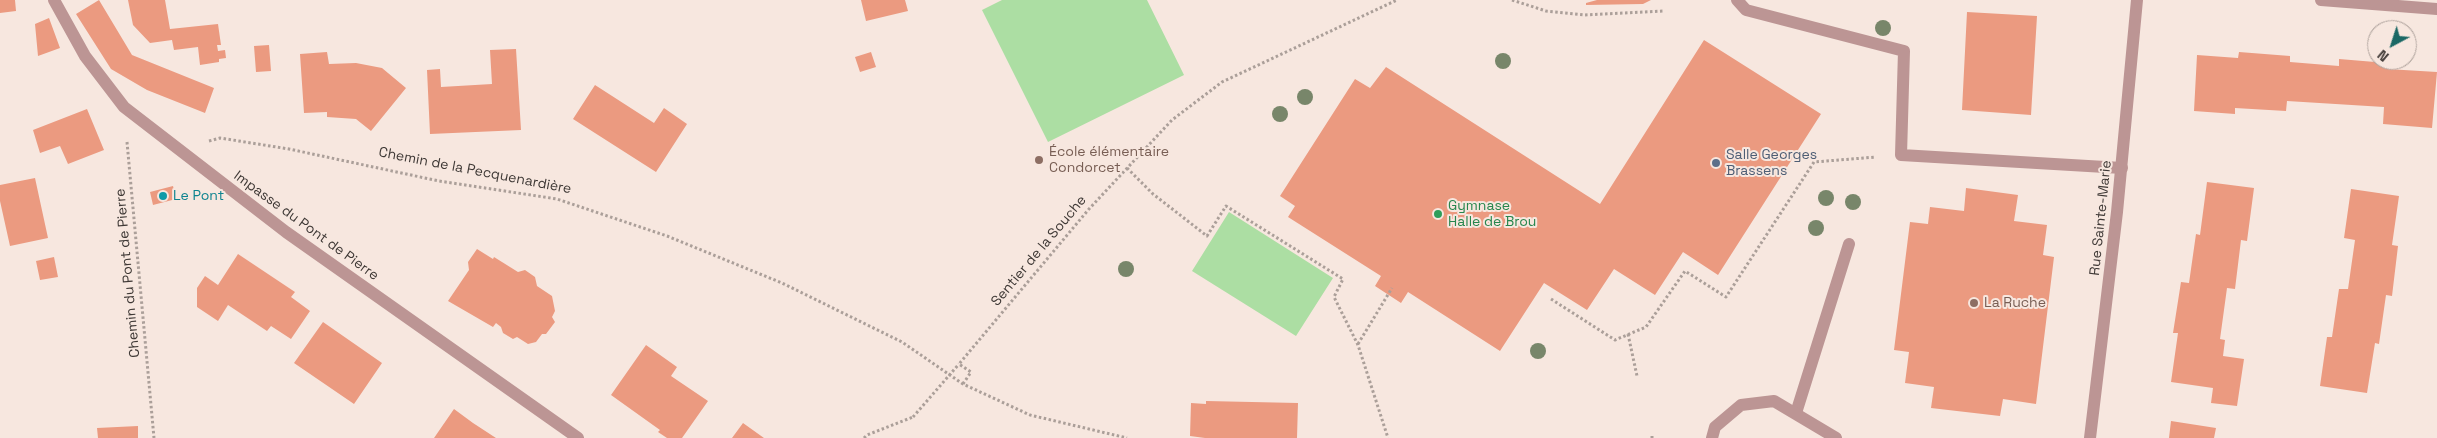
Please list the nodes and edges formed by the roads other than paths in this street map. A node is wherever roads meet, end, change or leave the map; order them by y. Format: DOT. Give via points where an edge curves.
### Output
graph roads {
  1 [pos="54,0"];
  2 [pos="1737,0"];
  3 [pos="2137,0"];
  4 [pos="2322,0"];
  5 [pos="2437,9"];
  6 [pos="2122,168"];
  7 [pos="1849,244"];
  8 [pos="1796,413"];
  9 [pos="578,438"];
  10 [pos="1712,438"];
  11 [pos="1836,438"];
  12 [pos="2090,438"];
  1 -- 9 [label="street, Impasse du Pont de Pierre" via="85,56 124,107 286,232"];
  2 -- 6 [label="street" via="1746,10 1904,51 1901,155"];
  3 -- 6 [label="street, Rue Sainte-Marie"];
  4 -- 5 [label="street"];
  6 -- 12 [label="street, Rue Sainte-Marie"];
  7 -- 8 [label="street"];
  8 -- 10 [label="street" via="1774,401 1741,405 1716,427"];
  8 -- 11 [label="street"];
}
